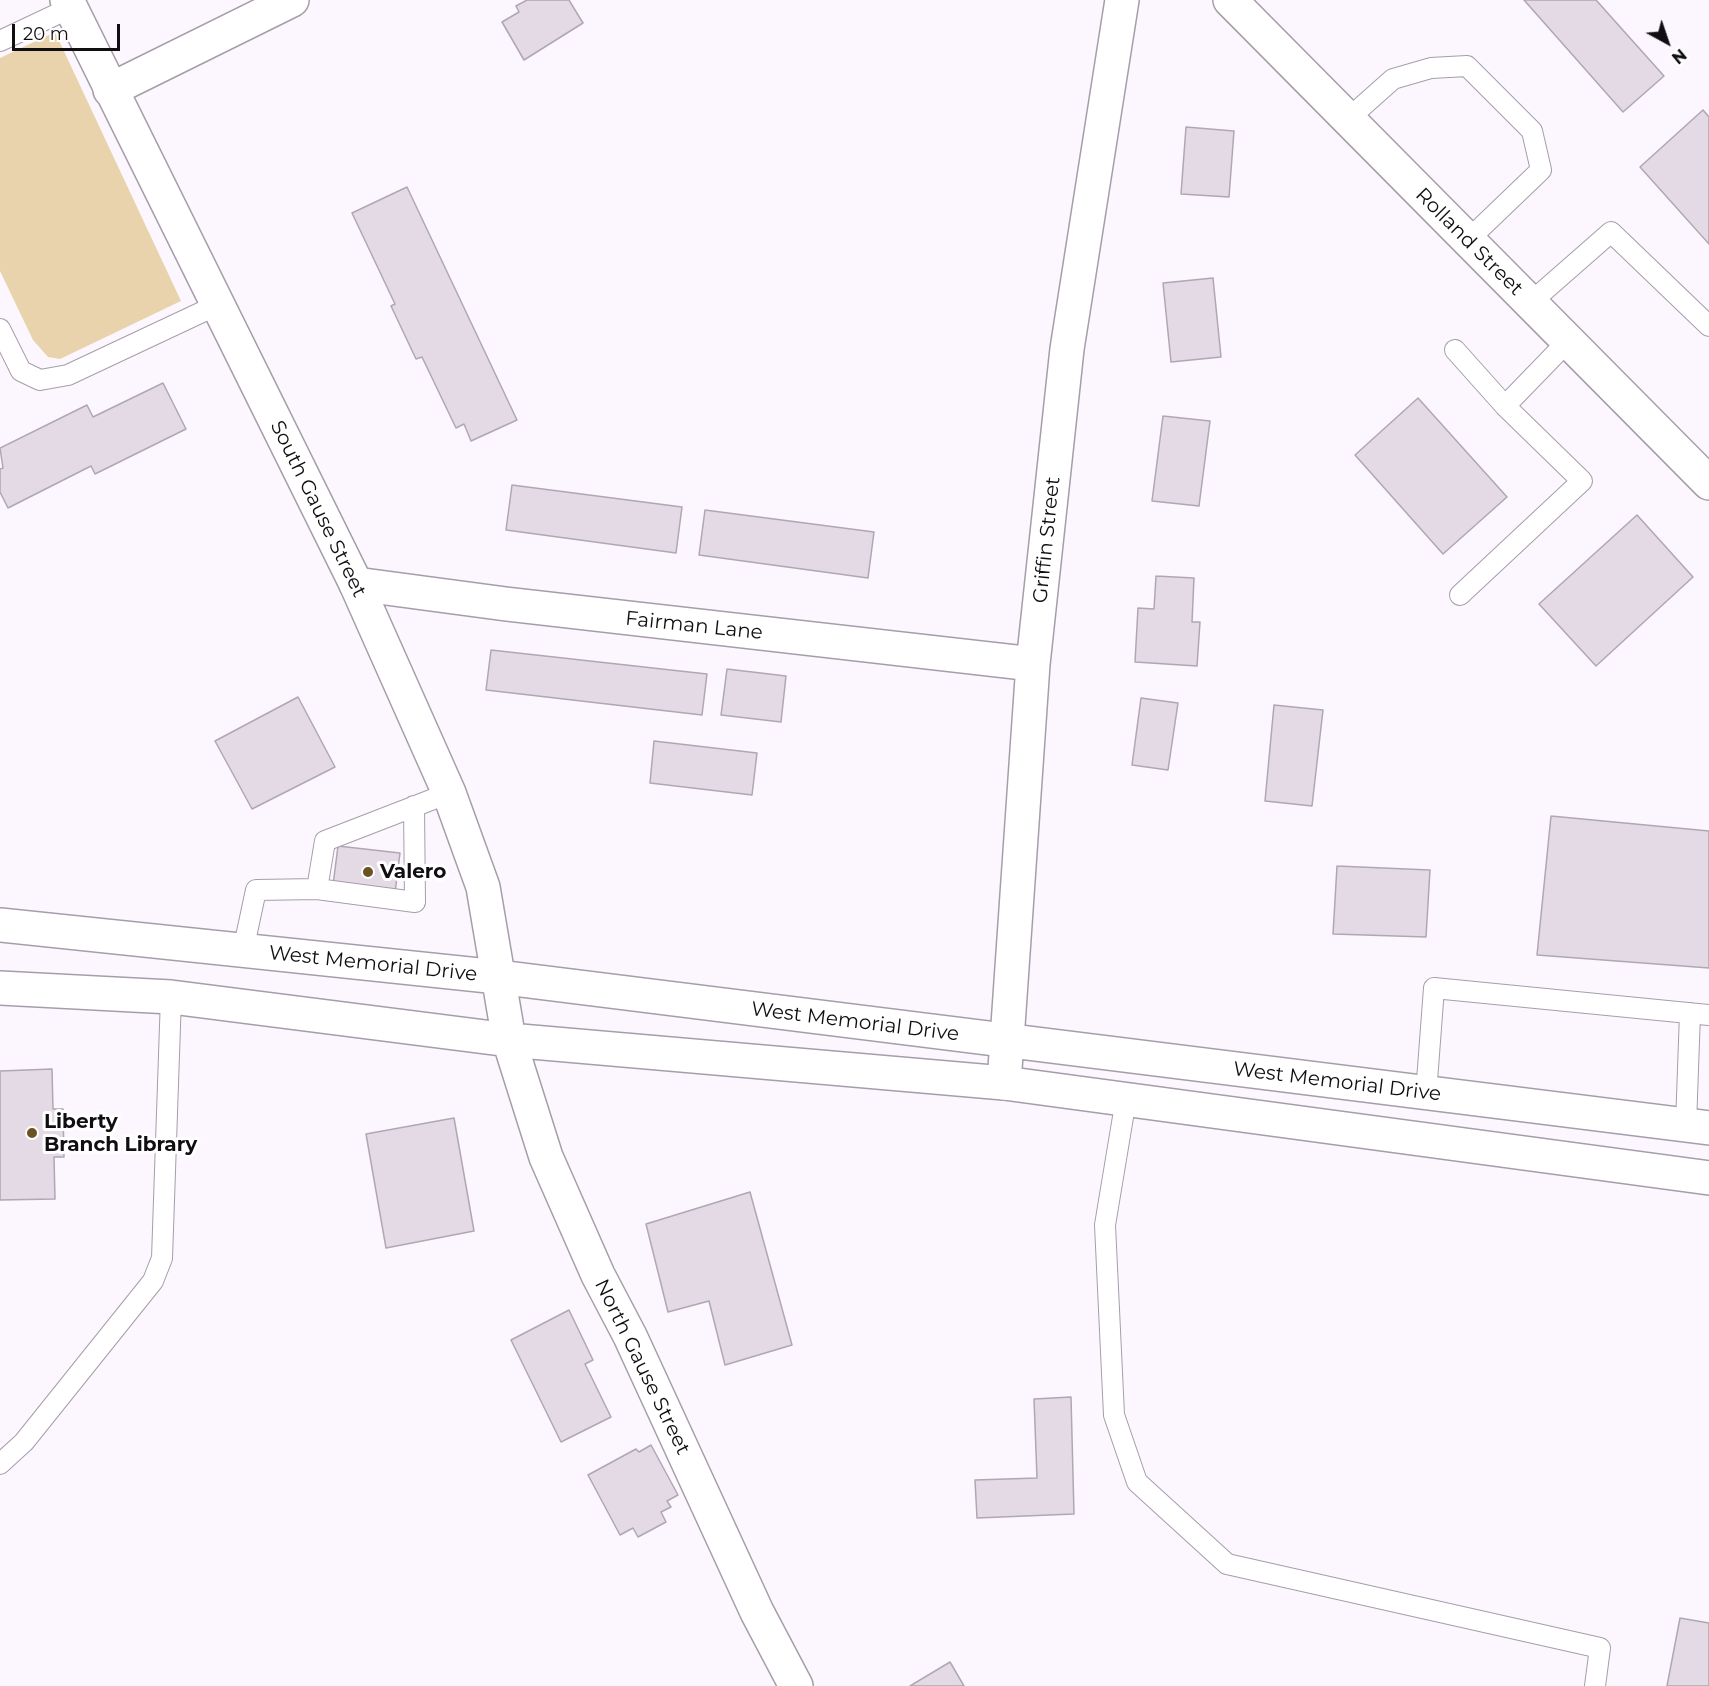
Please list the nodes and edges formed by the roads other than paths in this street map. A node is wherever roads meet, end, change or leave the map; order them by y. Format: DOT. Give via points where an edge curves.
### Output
graph roads {
  1 [pos="292,0"];
  2 [pos="1122,0"];
  3 [pos="1230,0"];
  4 [pos="68,4"];
  5 [pos="0,41"];
  6 [pos="110,90"];
  7 [pos="1348,119"];
  8 [pos="1468,240"];
  9 [pos="1530,303"];
  10 [pos="217,305"];
  11 [pos="1709,326"];
  12 [pos="0,329"];
  13 [pos="1568,341"];
  14 [pos="1455,350"];
  15 [pos="1505,406"];
  16 [pos="1709,483"];
  17 [pos="356,584"];
  18 [pos="1460,595"];
  19 [pos="1033,664"];
  20 [pos="449,793"];
  21 [pos="414,806"];
  22 [pos="317,890"];
  23 [pos="0,926"];
  24 [pos="243,951"];
  25 [pos="498,977"];
  26 [pos="0,988"];
  27 [pos="171,997"];
  28 [pos="1699,1014"];
  29 [pos="508,1040"];
  30 [pos="1007,1041"];
  31 [pos="1004,1083"];
  32 [pos="1426,1094"];
  33 [pos="1126,1099"];
  34 [pos="1697,1127"];
  35 [pos="1709,1178"];
  36 [pos="0,1464"];
  37 [pos="796,1686"];
  38 [pos="1596,1686"];
  1 -- 6 [label="street"];
  2 -- 19 [label="street, Griffin Street" via="1067,349"];
  3 -- 7 [label="street, Rolland Street"];
  4 -- 5 [label="lane"];
  4 -- 6 [label="street, South Gause Street"];
  6 -- 10 [label="street, South Gause Street"];
  7 -- 8 [label="street, Rolland Street"];
  7 -- 8 [label="lane" via="1393,79 1431,68 1467,66 1532,131 1541,170"];
  8 -- 9 [label="street, Rolland Street"];
  9 -- 11 [label="lane" via="1611,232"];
  9 -- 13 [label="street, Rolland Street"];
  10 -- 12 [label="lane" via="68,375 40,380 21,371"];
  10 -- 17 [label="street, South Gause Street"];
  13 -- 15 [label="lane"];
  13 -- 16 [label="street, Rolland Street"];
  14 -- 15 [label="lane"];
  15 -- 18 [label="lane" via="1582,481"];
  17 -- 19 [label="street, Fairman Lane"];
  17 -- 20 [label="street, South Gause Street"];
  19 -- 30 [label="street, Griffin Street"];
  20 -- 21 [label="lane"];
  20 -- 25 [label="street, South Gause Street" via="483,887"];
  21 -- 22 [label="lane" via="325,841"];
  21 -- 22 [label="lane" via="415,902"];
  22 -- 24 [label="lane" via="256,890"];
  23 -- 24 [label="street, West Memorial Drive"];
  24 -- 25 [label="street, West Memorial Drive"];
  25 -- 29 [label="street, South Gause Street"];
  25 -- 30 [label="street, West Memorial Drive"];
  26 -- 27 [label="street"];
  27 -- 29 [label="street"];
  27 -- 36 [label="lane" via="162,1258 153,1281 24,1442"];
  28 -- 32 [label="lane" via="1434,988"];
  28 -- 34 [label="lane"];
  29 -- 31 [label="street"];
  29 -- 37 [label="street, North Gause Street" via="546,1157 598,1275 757,1612"];
  30 -- 31 [label="street, Griffin Street"];
  30 -- 32 [label="street, West Memorial Drive"];
  31 -- 33 [label="street"];
  32 -- 34 [label="street, West Memorial Drive"];
  33 -- 35 [label="street"];
  33 -- 38 [label="lane" via="1105,1225 1114,1415 1137,1482 1227,1564 1600,1648"];
}
